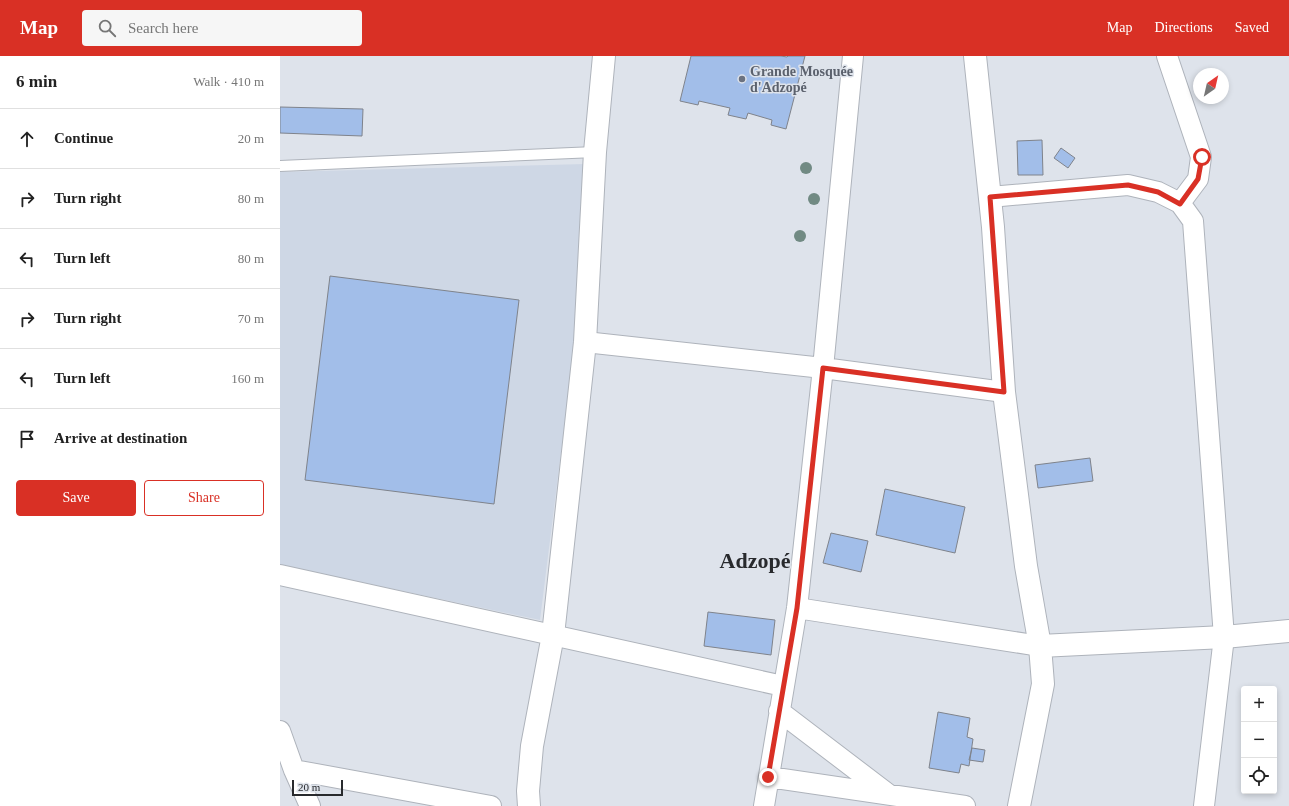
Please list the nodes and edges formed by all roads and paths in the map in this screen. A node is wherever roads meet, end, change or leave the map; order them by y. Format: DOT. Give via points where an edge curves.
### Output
graph roads {
  1 [pos="604,56"];
  2 [pos="853,56"];
  3 [pos="975,56"];
  4 [pos="1167,56"];
  5 [pos="595,152"];
  6 [pos="280,166"];
  7 [pos="990,197"];
  8 [pos="1180,204"];
  9 [pos="585,342"];
  10 [pos="823,368"];
  11 [pos="1004,392"];
  12 [pos="280,575"];
  13 [pos="797,608"];
  14 [pos="1289,631"];
  15 [pos="553,635"];
  16 [pos="1224,637"];
  17 [pos="1040,646"];
  18 [pos="783,686"];
  19 [pos="779,712"];
  20 [pos="282,743"];
  21 [pos="294,770"];
  22 [pos="768,777"];
  23 [pos="890,801"];
  24 [pos="310,806"];
  25 [pos="491,806"];
  26 [pos="529,806"];
  27 [pos="764,806"];
  28 [pos="965,806"];
  29 [pos="1019,806"];
  30 [pos="1204,806"];
  1 -- 5 [label="street"];
  2 -- 10 [label="street"];
  3 -- 7 [label="street"];
  4 -- 8 [label="street" via="1202,157 1198,179"];
  5 -- 6 [label="lane"];
  5 -- 9 [label="street"];
  7 -- 8 [label="street" via="1128,185 1158,192"];
  7 -- 11 [label="street"];
  8 -- 16 [label="street" via="1193,221"];
  9 -- 10 [label="street"];
  9 -- 15 [label="street"];
  10 -- 11 [label="street"];
  10 -- 13 [label="street"];
  11 -- 17 [label="street" via="1026,566"];
  12 -- 15 [label="street"];
  13 -- 17 [label="street"];
  13 -- 18 [label="street"];
  14 -- 16 [label="street"];
  15 -- 18 [label="street"];
  15 -- 26 [label="street" via="532,746"];
  16 -- 17 [label="street"];
  16 -- 30 [label="street"];
  17 -- 29 [label="street" via="1043,684"];
  18 -- 19 [label="street"];
  19 -- 22 [label="street"];
  19 -- 23 [label="street"];
  20 -- 21 [label="street"];
  21 -- 24 [label="street"];
  21 -- 25 [label="street"];
  22 -- 23 [label="street"];
  22 -- 27 [label="street"];
  23 -- 28 [label="street"];
}
